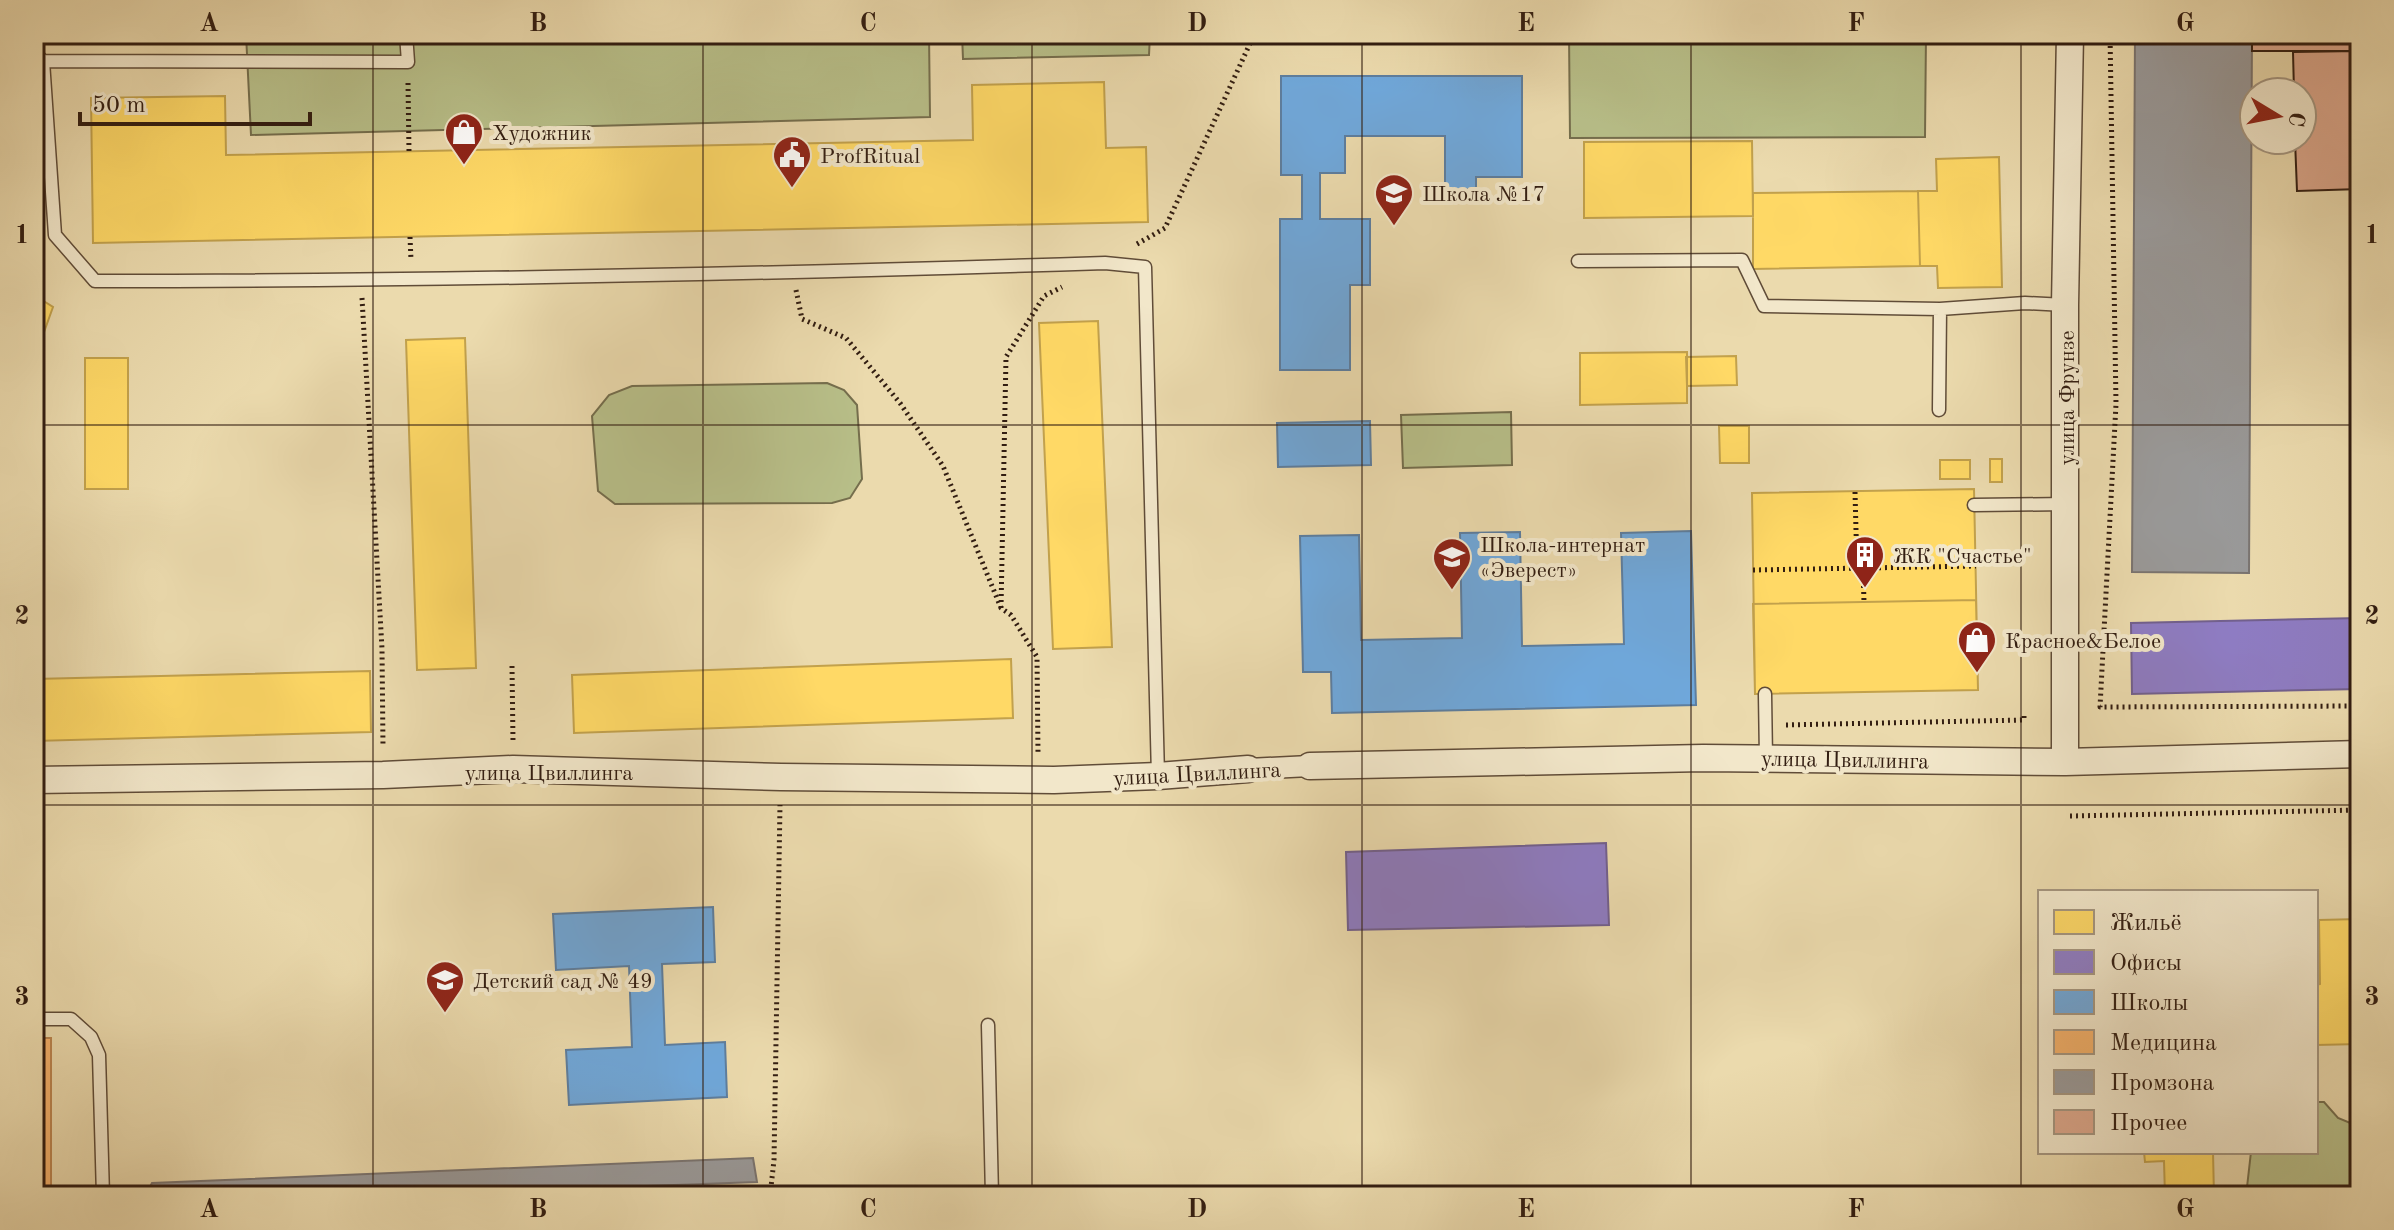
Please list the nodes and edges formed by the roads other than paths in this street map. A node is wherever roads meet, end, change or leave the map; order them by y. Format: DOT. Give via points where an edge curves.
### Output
graph roads {
  1 [pos="406,34"];
  2 [pos="2070,34"];
  3 [pos="38,56"];
  4 [pos="1578,261"];
  5 [pos="2065,305"];
  6 [pos="1940,309"];
  7 [pos="1939,410"];
  8 [pos="2067,504"];
  9 [pos="1974,505"];
  10 [pos="2360,754"];
  11 [pos="1770,759"];
  12 [pos="2065,762"];
  13 [pos="1310,766"];
  14 [pos="1248,769"];
  15 [pos="1158,776"];
  16 [pos="34,780"];
  17 [pos="34,1019"];
  18 [pos="988,1025"];
  19 [pos="103,1196"];
  20 [pos="992,1196"];
  1 -- 3 [label="lane" via="408,62"];
  2 -- 5 [label="street, улица Фрунзе"];
  3 -- 15 [label="lane" via="55,235 95,281 361,281 1105,263 1145,267"];
  4 -- 6 [label="lane" via="1742,260 1764,306"];
  5 -- 6 [label="lane"];
  5 -- 8 [label="street, улица Фрунзе"];
  6 -- 7 [label="lane"];
  8 -- 9 [label="lane"];
  8 -- 12 [label="street, улица Фрунзе"];
  10 -- 12 [label="street, улица Цвиллинга"];
  11 -- 11 [label="lane" via="1769,694 1773,725"];
  11 -- 12 [label="street, улица Цвиллинга"];
  11 -- 13 [label="street, улица Цвиллинга"];
  13 -- 14 [label="street, улица Цвиллинга"];
  14 -- 15 [label="street, улица Цвиллинга"];
  15 -- 16 [label="street, улица Цвиллинга" via="781,777 513,769"];
  17 -- 19 [label="lane" via="71,1019 91,1037 99,1055"];
  18 -- 20 [label="lane"];
}
